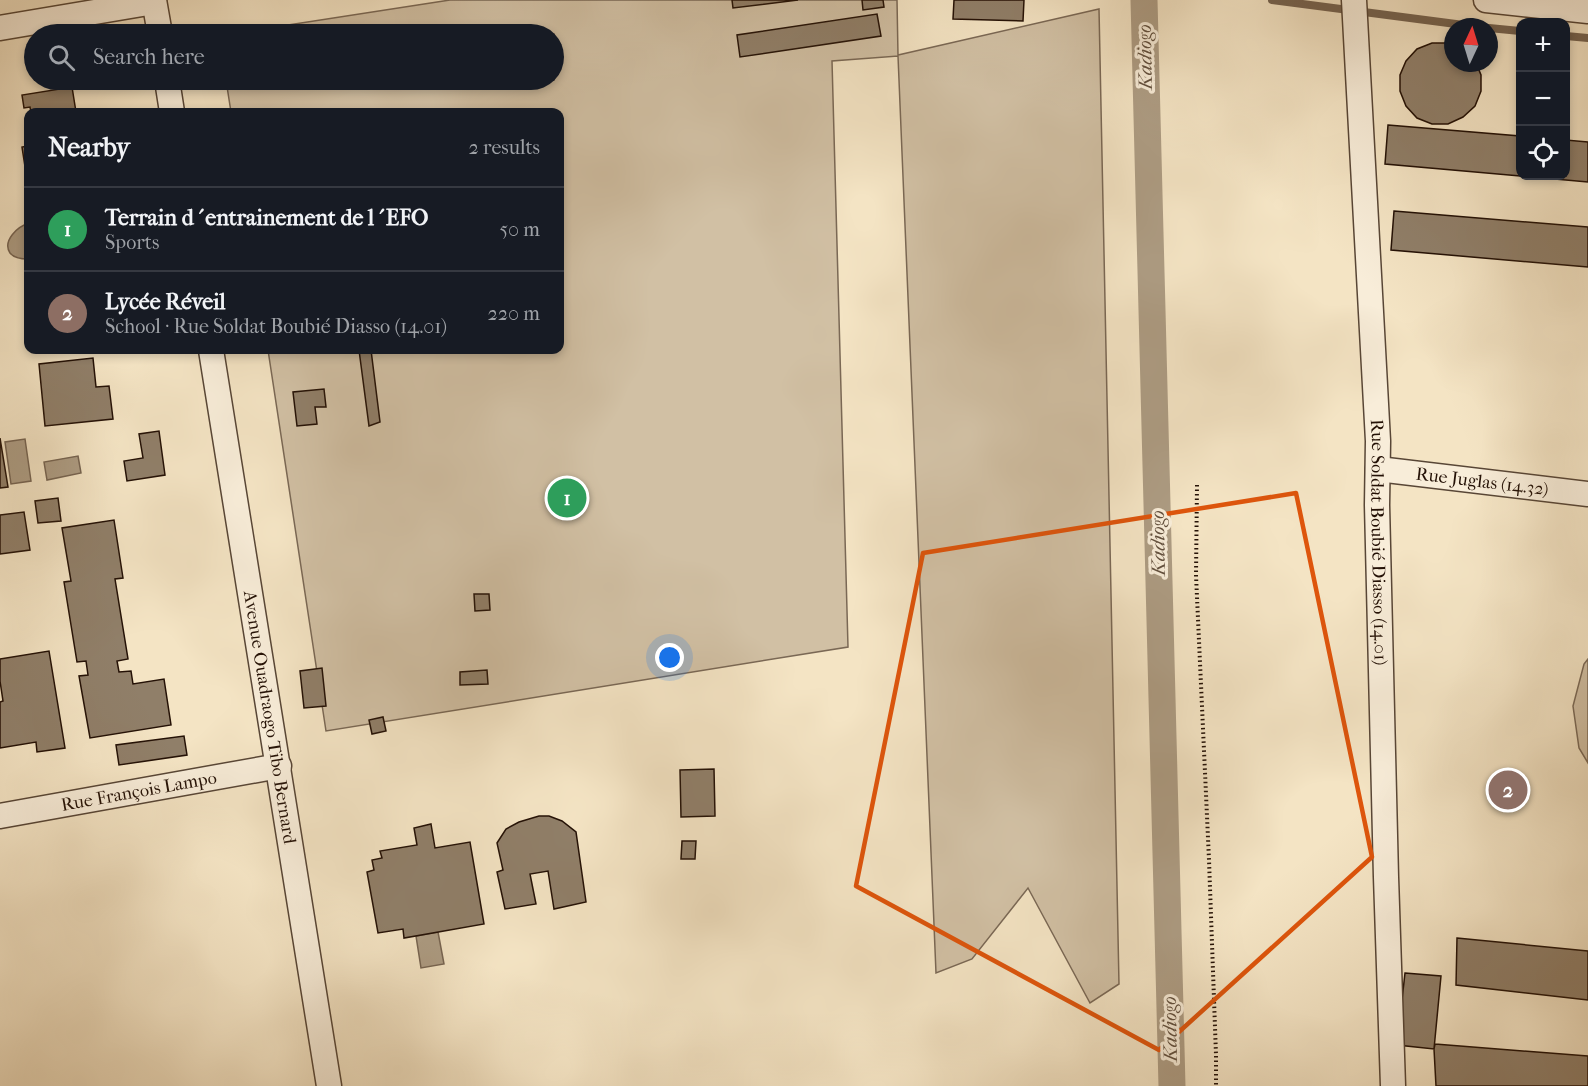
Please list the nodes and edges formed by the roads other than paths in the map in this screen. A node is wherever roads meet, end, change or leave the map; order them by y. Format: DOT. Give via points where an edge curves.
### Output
graph roads {
  1 [pos="1354,0"];
  2 [pos="1486,0"];
  3 [pos="154,1"];
  4 [pos="1588,11"];
  5 [pos="158,24"];
  6 [pos="0,28"];
  7 [pos="169,90"];
  8 [pos="171,108"];
  9 [pos="212,354"];
  10 [pos="1378,469"];
  11 [pos="1588,494"];
  12 [pos="279,766"];
  13 [pos="0,816"];
  14 [pos="329,1086"];
  15 [pos="1393,1086"];
  1 -- 10 [label="street, Rue Soldat Boubié Diasso (14.01)"];
  2 -- 4 [label="street"];
  3 -- 5 [label="street"];
  3 -- 6 [label="street"];
  7 -- 8 [label="street"];
  9 -- 12 [label="street, Avenue Ouadraogo Tibo Bernard"];
  10 -- 11 [label="street, Rue Juglas (14.32)"];
  10 -- 15 [label="street, Rue Soldat Boubié Diasso (14.01)"];
  12 -- 13 [label="street, Rue François Lampo"];
  12 -- 14 [label="street, Avenue Ouadraogo Tibo Bernard"];
}
